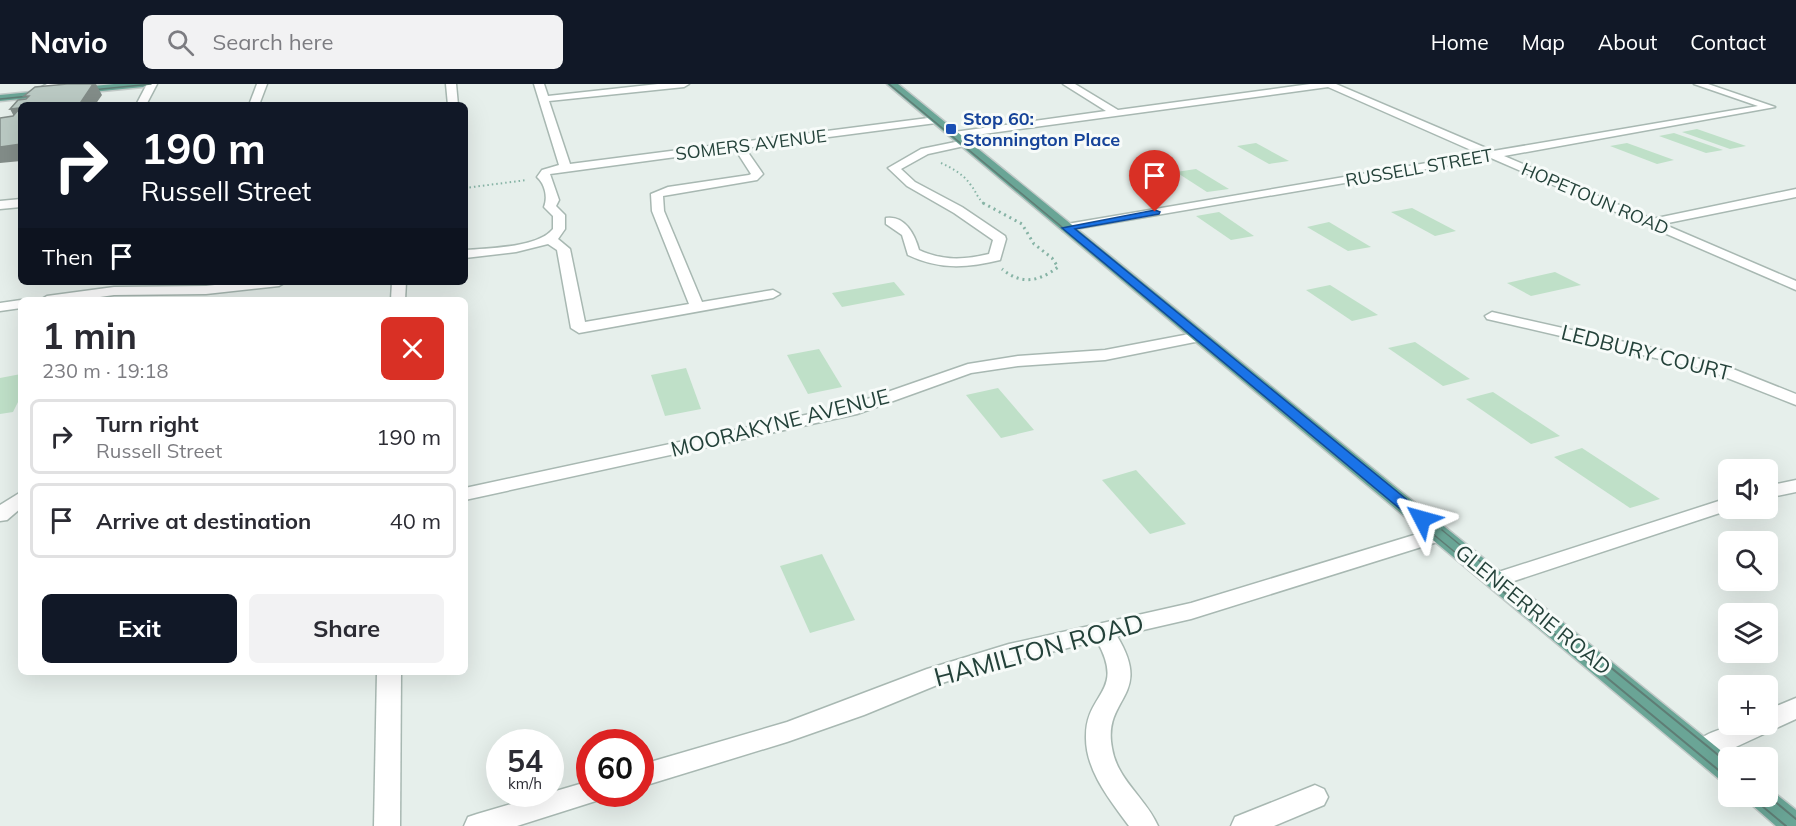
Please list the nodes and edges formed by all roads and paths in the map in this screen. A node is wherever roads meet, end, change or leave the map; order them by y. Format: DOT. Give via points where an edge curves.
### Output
graph roads {
  1 [pos="143,84"];
  2 [pos="152,84"];
  3 [pos="262,84"];
  4 [pos="451,84"];
  5 [pos="539,84"];
  6 [pos="684,84"];
  7 [pos="892,84"];
  8 [pos="1068,84"];
  9 [pos="1329,84"];
  10 [pos="1700,84"];
  11 [pos="57,87"];
  12 [pos="0,98"];
  13 [pos="544,99"];
  14 [pos="143,102"];
  15 [pos="255,102"];
  16 [pos="453,102"];
  17 [pos="1116,113"];
  18 [pos="936,120"];
  19 [pos="960,139"];
  20 [pos="739,146"];
  21 [pos="1492,155"];
  22 [pos="566,169"];
  23 [pos="531,179"];
  24 [pos="468,188"];
  25 [pos="1796,193"];
  26 [pos="18,203"];
  27 [pos="0,205"];
  28 [pos="890,220"];
  29 [pos="1651,223"];
  30 [pos="1067,228"];
  31 [pos="549,238"];
  32 [pos="470,253"];
  33 [pos="252,285"];
  34 [pos="1796,286"];
  35 [pos="773,294"];
  36 [pos="69,297"];
  37 [pos="18,304"];
  38 [pos="0,307"];
  39 [pos="697,307"];
  40 [pos="1492,316"];
  41 [pos="1200,337"];
  42 [pos="1796,400"];
  43 [pos="1796,486"];
  44 [pos="1778,490"];
  45 [pos="468,493"];
  46 [pos="18,500"];
  47 [pos="1718,507"];
  48 [pos="0,515"];
  49 [pos="1440,534"];
  50 [pos="1496,580"];
  51 [pos="1104,633"];
  52 [pos="389,675"];
  53 [pos="1796,708"];
  54 [pos="1778,716"];
  55 [pos="1736,735"];
  56 [pos="1703,750"];
  57 [pos="1718,763"];
  58 [pos="654,772"];
  59 [pos="576,796"];
  60 [pos="1315,797"];
  61 [pos="1773,807"];
  62 [pos="387,826"];
  63 [pos="477,826"];
  64 [pos="1145,826"];
  65 [pos="1244,826"];
  66 [pos="1795,826"];
  1 -- 11 [label="main road"];
  2 -- 14 [label="street"];
  3 -- 15 [label="street"];
  4 -- 16 [label="street"];
  5 -- 13 [label="street"];
  6 -- 13 [label="street"];
  7 -- 18 [label="main road, GLENFERRIE ROAD"];
  8 -- 17 [label="street"];
  9 -- 17 [label="street"];
  9 -- 21 [label="street, HOPETOUN ROAD"];
  10 -- 21 [label="street, RUSSELL STREET" via="1770,107"];
  11 -- 12 [label="main road"];
  13 -- 22 [label="street"];
  17 -- 19 [label="street"];
  18 -- 19 [label="main road, GLENFERRIE ROAD"];
  18 -- 20 [label="street, SOMERS AVENUE"];
  19 -- 28 [label="street" via="925,151 894,168 911,184 1000,239 996,257 964,264 931,262 913,252 908,233"];
  19 -- 30 [label="main road, GLENFERRIE ROAD"];
  20 -- 22 [label="street, SOMERS AVENUE"];
  20 -- 39 [label="street" via="757,174 753,178 657,194 658,211"];
  21 -- 29 [label="street, HOPETOUN ROAD"];
  21 -- 30 [label="street, RUSSELL STREET"];
  22 -- 31 [label="street, SOMERS AVENUE" via="547,179 553,200 550,207 559,215 560,227"];
  23 -- 24 [label="path"];
  25 -- 29 [label="street"];
  26 -- 27 [label="street"];
  29 -- 34 [label="street, HOPETOUN ROAD"];
  30 -- 41 [label="main road, GLENFERRIE ROAD"];
  31 -- 32 [label="street"];
  31 -- 39 [label="street" via="563,249 579,327"];
  33 -- 36 [label="street" via="206,290 114,291"];
  35 -- 39 [label="street"];
  37 -- 38 [label="street"];
  40 -- 42 [label="street, LEDBURY COURT" via="1712,366"];
  41 -- 45 [label="street, MOORAKYNE AVENUE" via="1105,355 968,369 851,410"];
  41 -- 49 [label="main road, GLENFERRIE ROAD"];
  43 -- 44 [label="street"];
  46 -- 48 [label="street"];
  47 -- 50 [label="street"];
  49 -- 50 [label="main road, GLENFERRIE ROAD"];
  49 -- 51 [label="street, HAMILTON ROAD" via="1191,611"];
  50 -- 56 [label="main road, GLENFERRIE ROAD"];
  51 -- 58 [label="street, HAMILTON ROAD" via="1009,653 945,672 787,732"];
  51 -- 64 [label="street" via="1121,666 1121,676 1102,716 1098,732 1100,754 1112,782"];
  52 -- 62 [label="street"];
  53 -- 54 [label="street"];
  55 -- 56 [label="street"];
  56 -- 57 [label="main road, GLENFERRIE ROAD"];
  59 -- 63 [label="street"];
  60 -- 65 [label="street"];
  61 -- 66 [label="main road"];
}
